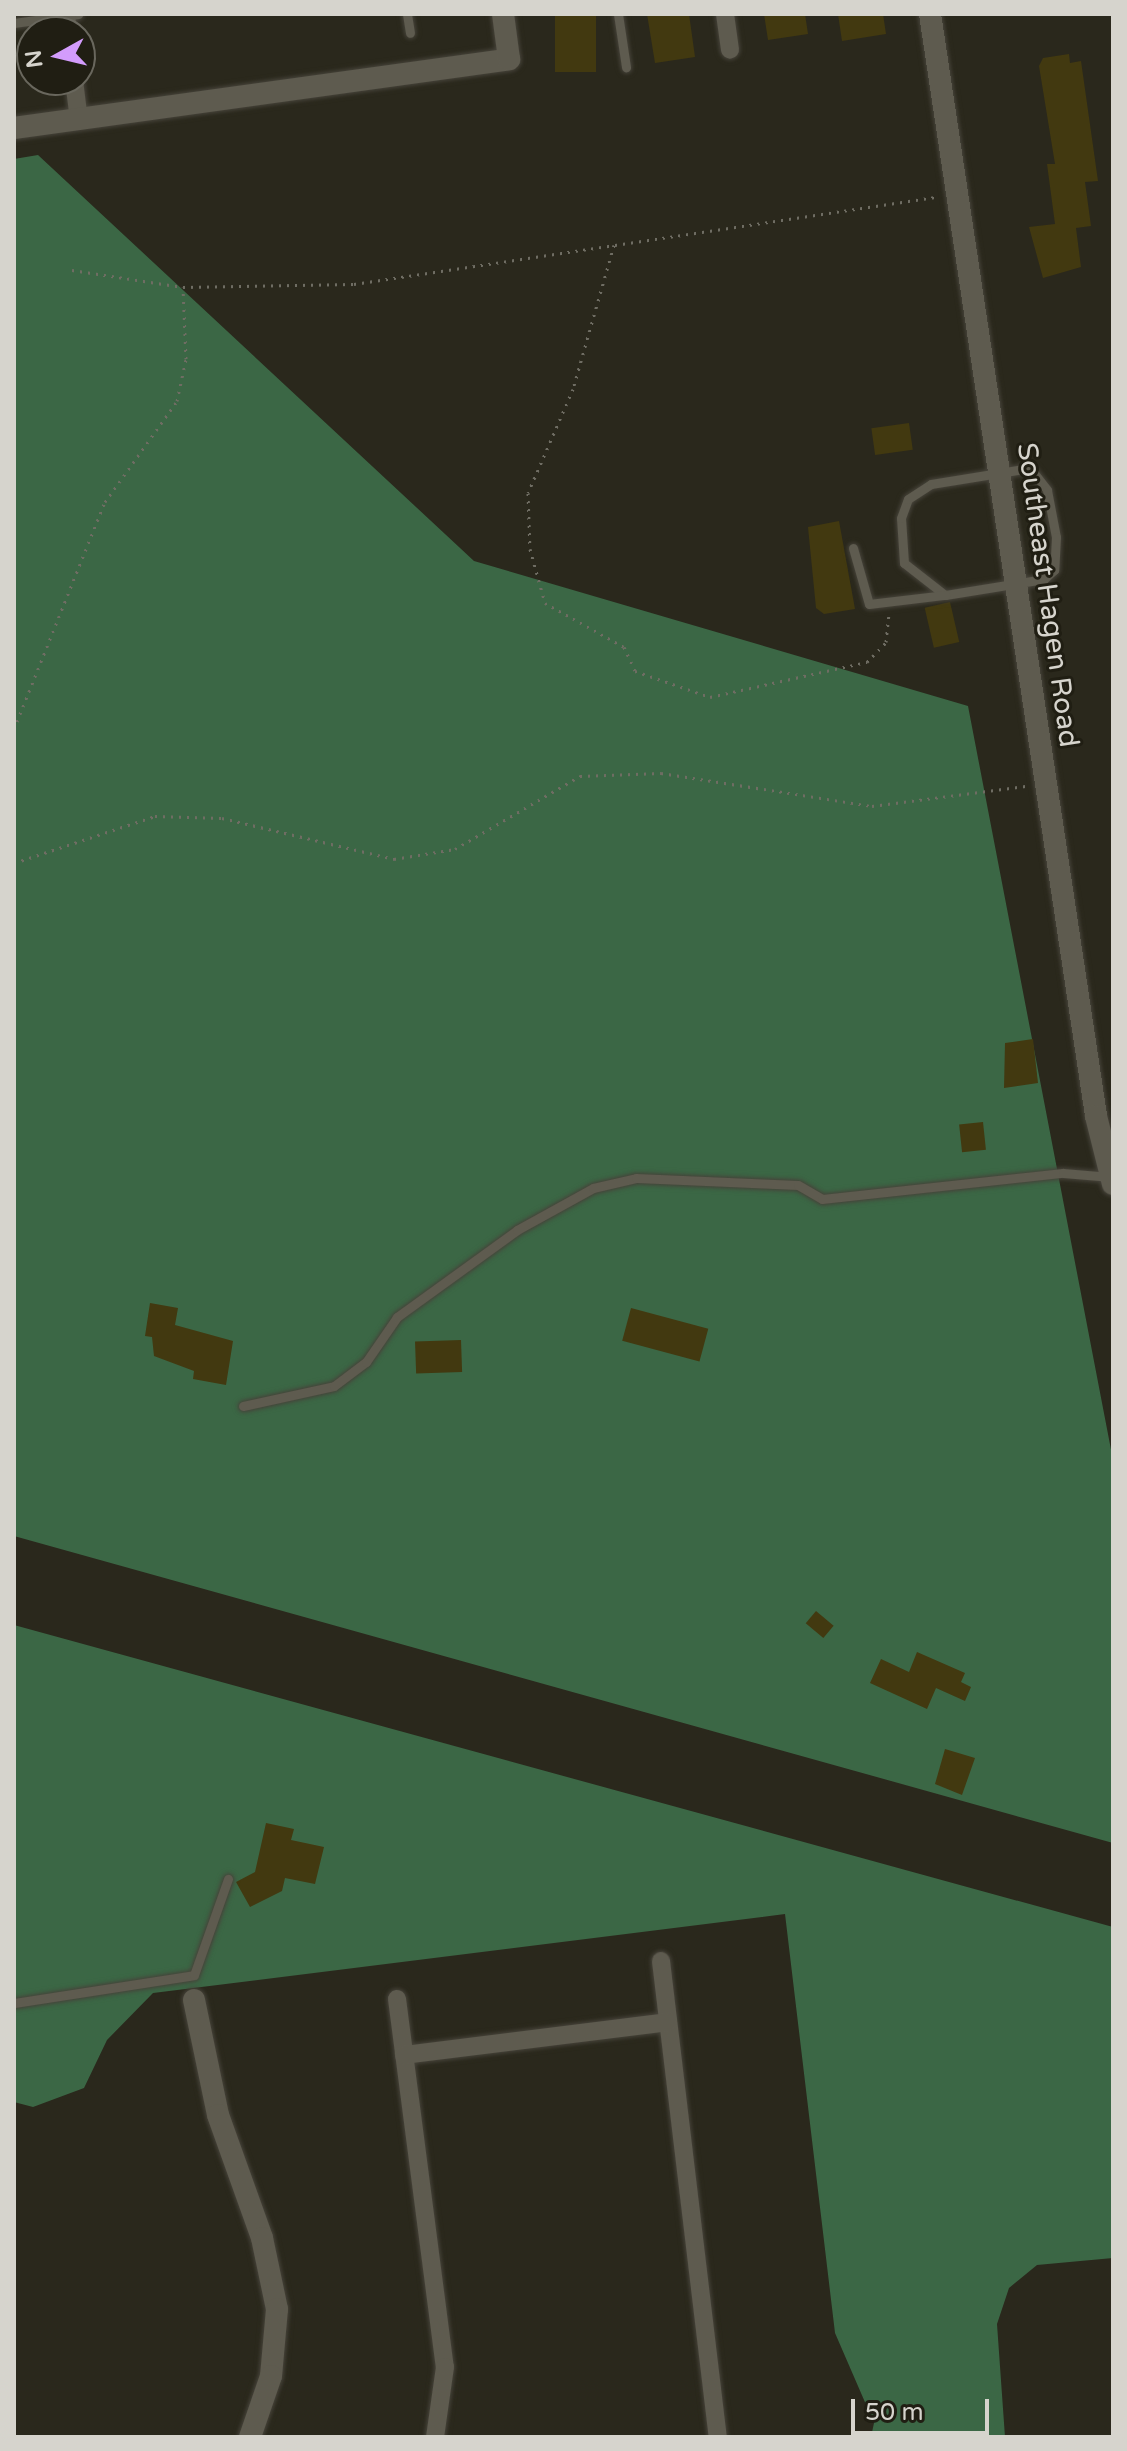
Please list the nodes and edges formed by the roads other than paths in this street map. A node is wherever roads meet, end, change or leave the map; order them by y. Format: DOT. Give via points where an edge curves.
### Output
graph roads {
  1 [pos="407,14"];
  2 [pos="503,14"];
  3 [pos="618,14"];
  4 [pos="725,14"];
  5 [pos="930,14"];
  6 [pos="410,33"];
  7 [pos="730,50"];
  8 [pos="626,67"];
  9 [pos="76,96"];
  10 [pos="79,118"];
  11 [pos="14,128"];
  12 [pos="1000,471"];
  13 [pos="853,548"];
  14 [pos="1015,588"];
  15 [pos="945,595"];
  16 [pos="1112,1180"];
  17 [pos="243,1406"];
  18 [pos="228,1879"];
  19 [pos="661,1961"];
  20 [pos="397,1999"];
  21 [pos="194,2000"];
  22 [pos="14,2003"];
  23 [pos="668,2022"];
  24 [pos="404,2055"];
  25 [pos="250,2437"];
  26 [pos="435,2437"];
  27 [pos="718,2437"];
  1 -- 6 [label="lane"];
  2 -- 10 [label="street" via="509,59"];
  3 -- 8 [label="lane"];
  4 -- 7 [label="street"];
  5 -- 12 [label="street, Southeast Hagen Road"];
  9 -- 10 [label="street"];
  10 -- 11 [label="street"];
  12 -- 14 [label="street, Southeast Hagen Road"];
  12 -- 14 [label="lane" via="1030,468 1043,478 1055,528 1054,570"];
  12 -- 15 [label="lane" via="931,484 908,499 901,518 904,563"];
  13 -- 15 [label="lane" via="869,604 890,606"];
  14 -- 15 [label="lane"];
  14 -- 16 [label="street, Southeast Hagen Road"];
  16 -- 17 [label="lane" via="1063,1173 822,1199 798,1185 636,1178 593,1188 517,1230 397,1317 366,1362 334,1386"];
  18 -- 22 [label="lane" via="194,1975"];
  19 -- 23 [label="street"];
  20 -- 24 [label="street"];
  21 -- 25 [label="street" via="218,2115 262,2238 277,2309 271,2376"];
  23 -- 24 [label="street"];
  23 -- 27 [label="street"];
  24 -- 26 [label="street" via="445,2367"];
}
